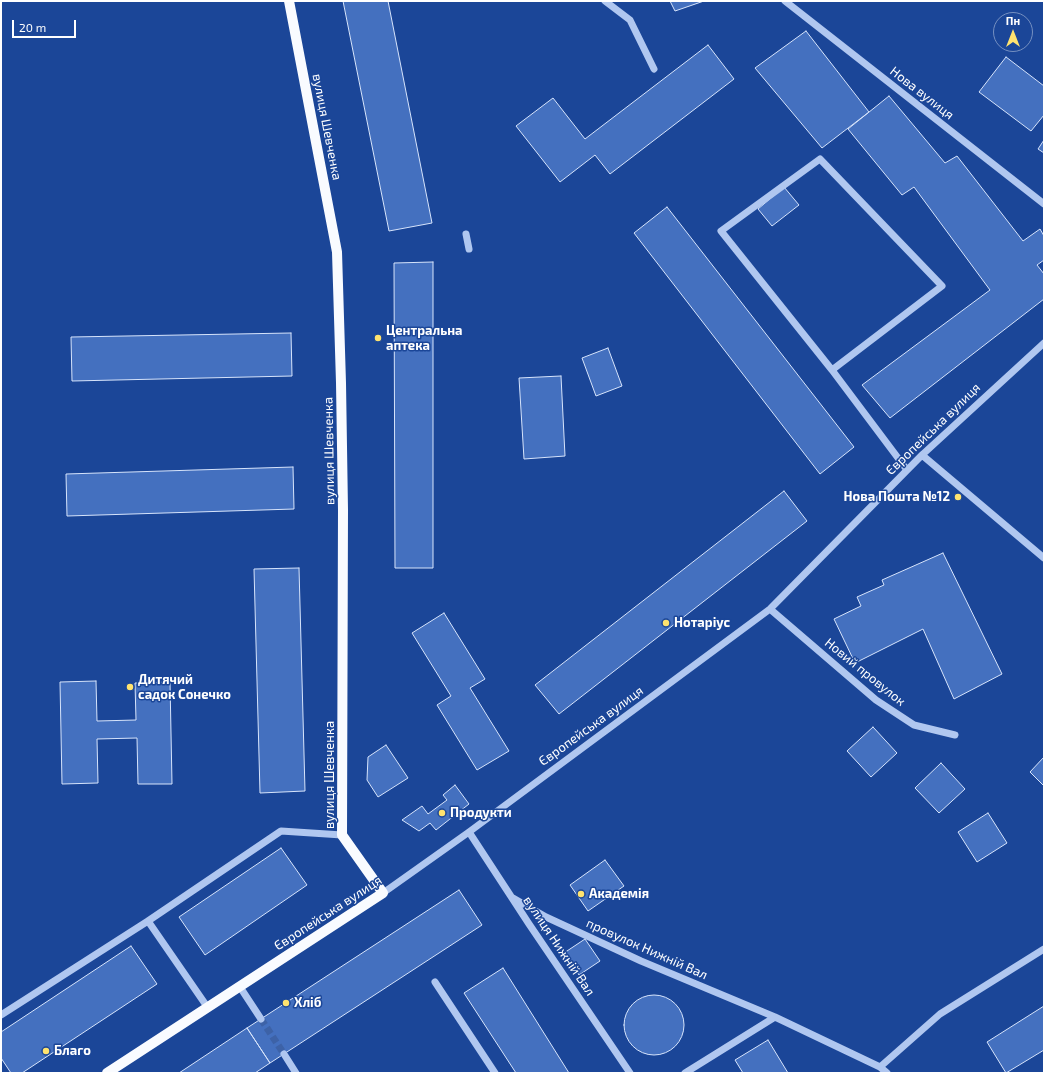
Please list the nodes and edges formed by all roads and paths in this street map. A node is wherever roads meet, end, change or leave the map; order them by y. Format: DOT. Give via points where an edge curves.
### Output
graph roads {
  1 [pos="289,1"];
  2 [pos="606,1"];
  3 [pos="785,1"];
  4 [pos="654,69"];
  5 [pos="1044,204"];
  6 [pos="466,234"];
  7 [pos="470,249"];
  8 [pos="1044,343"];
  9 [pos="832,370"];
  10 [pos="922,455"];
  11 [pos="907,470"];
  12 [pos="1044,558"];
  13 [pos="770,609"];
  14 [pos="955,735"];
  15 [pos="470,832"];
  16 [pos="342,835"];
  17 [pos="383,893"];
  18 [pos="513,898"];
  19 [pos="148,921"];
  20 [pos="1044,949"];
  21 [pos="435,982"];
  22 [pos="240,987"];
  23 [pos="208,1008"];
  24 [pos="1,1015"];
  25 [pos="775,1017"];
  26 [pos="261,1019"];
  27 [pos="284,1054"];
  28 [pos="880,1067"];
  29 [pos="107,1073"];
  30 [pos="296,1073"];
  31 [pos="495,1073"];
  32 [pos="630,1073"];
  33 [pos="685,1073"];
  34 [pos="887,1073"];
  1 -- 16 [label="main road, вулиця Шевченка" via="337,252 343,510"];
  2 -- 4 [label="street" via="630,20"];
  3 -- 5 [label="street, Нова вулиця"];
  6 -- 7 [label="street"];
  8 -- 10 [label="street, Європейська вулиця"];
  9 -- 9 [label="street" via="942,286 820,159 721,231"];
  9 -- 11 [label="street"];
  10 -- 11 [label="street, Європейська вулиця"];
  10 -- 12 [label="street"];
  11 -- 13 [label="street, Європейська вулиця"];
  13 -- 14 [label="street, Новий провулок" via="876,700 914,726"];
  13 -- 15 [label="street, Європейська вулиця"];
  15 -- 17 [label="street, Європейська вулиця"];
  15 -- 18 [label="street, вулиця Нижній Вал"];
  16 -- 17 [label="main road, вулиця Шевченка"];
  16 -- 19 [label="street" via="281,832"];
  17 -- 22 [label="main road, Європейська вулиця"];
  18 -- 25 [label="street, провулок Нижній Вал" via="546,917 641,961"];
  18 -- 32 [label="street, вулиця Нижній Вал"];
  19 -- 23 [label="street"];
  19 -- 24 [label="street"];
  20 -- 28 [label="street" via="940,1014"];
  21 -- 31 [label="street"];
  22 -- 23 [label="main road, Європейська вулиця"];
  22 -- 26 [label="street"];
  23 -- 29 [label="main road, Європейська вулиця"];
  25 -- 28 [label="street, провулок Нижній Вал"];
  25 -- 33 [label="street"];
  27 -- 30 [label="street"];
  28 -- 34 [label="street, провулок Нижній Вал"];
}
